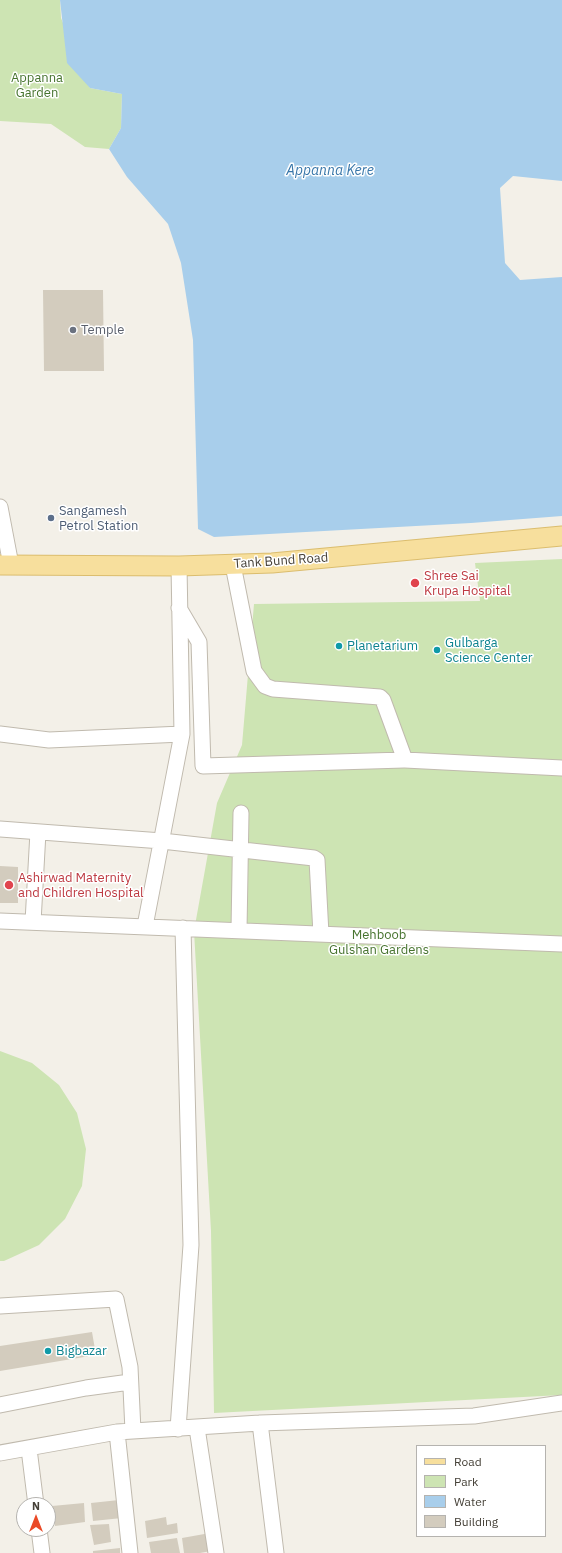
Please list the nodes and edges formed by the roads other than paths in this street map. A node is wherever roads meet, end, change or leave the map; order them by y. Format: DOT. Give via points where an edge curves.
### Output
graph roads {
  1 [pos="0,507"];
  2 [pos="562,536"];
  3 [pos="5,565"];
  4 [pos="233,565"];
  5 [pos="179,566"];
  6 [pos="179,608"];
  7 [pos="0,734"];
  8 [pos="182,734"];
  9 [pos="404,760"];
  10 [pos="562,768"];
  11 [pos="241,813"];
  12 [pos="0,829"];
  13 [pos="38,832"];
  14 [pos="162,841"];
  15 [pos="241,850"];
  16 [pos="0,921"];
  17 [pos="33,922"];
  18 [pos="145,926"];
  19 [pos="183,928"];
  20 [pos="239,930"];
  21 [pos="321,934"];
  22 [pos="562,944"];
  23 [pos="0,1306"];
  24 [pos="130,1382"];
  25 [pos="562,1403"];
  26 [pos="0,1405"];
  27 [pos="260,1423"];
  28 [pos="197,1428"];
  29 [pos="178,1429"];
  30 [pos="133,1431"];
  31 [pos="117,1432"];
  32 [pos="29,1449"];
  33 [pos="0,1453"];
  34 [pos="35,1497"];
  35 [pos="40,1537"];
  36 [pos="42,1553"];
  37 [pos="130,1553"];
  38 [pos="216,1553"];
  39 [pos="276,1553"];
  1 -- 3 [label="street"];
  2 -- 4 [label="main road, Tank Bund Road"];
  3 -- 5 [label="main road, Tank Bund Road"];
  4 -- 5 [label="main road, Tank Bund Road"];
  4 -- 9 [label="street" via="254,671 265,686 273,689 380,697"];
  5 -- 6 [label="street"];
  6 -- 8 [label="street"];
  6 -- 9 [label="street" via="199,642 203,766"];
  7 -- 8 [label="street" via="49,740"];
  8 -- 14 [label="street"];
  9 -- 10 [label="street"];
  11 -- 15 [label="street"];
  12 -- 13 [label="street"];
  13 -- 14 [label="street"];
  13 -- 17 [label="street"];
  14 -- 15 [label="street"];
  14 -- 18 [label="street"];
  15 -- 20 [label="street"];
  15 -- 21 [label="street" via="316,859"];
  16 -- 17 [label="street"];
  17 -- 18 [label="street"];
  18 -- 19 [label="street"];
  19 -- 20 [label="street"];
  19 -- 29 [label="street" via="191,1245"];
  20 -- 21 [label="street"];
  21 -- 22 [label="street"];
  23 -- 24 [label="street" via="116,1299 128,1357"];
  24 -- 26 [label="street"];
  24 -- 30 [label="street"];
  25 -- 27 [label="street" via="474,1416"];
  27 -- 28 [label="street"];
  27 -- 39 [label="street"];
  28 -- 29 [label="street"];
  28 -- 38 [label="street"];
  29 -- 30 [label="street"];
  30 -- 31 [label="street"];
  31 -- 32 [label="street"];
  31 -- 37 [label="street"];
  32 -- 33 [label="street"];
  32 -- 34 [label="street"];
  35 -- 36 [label="street"];
}
